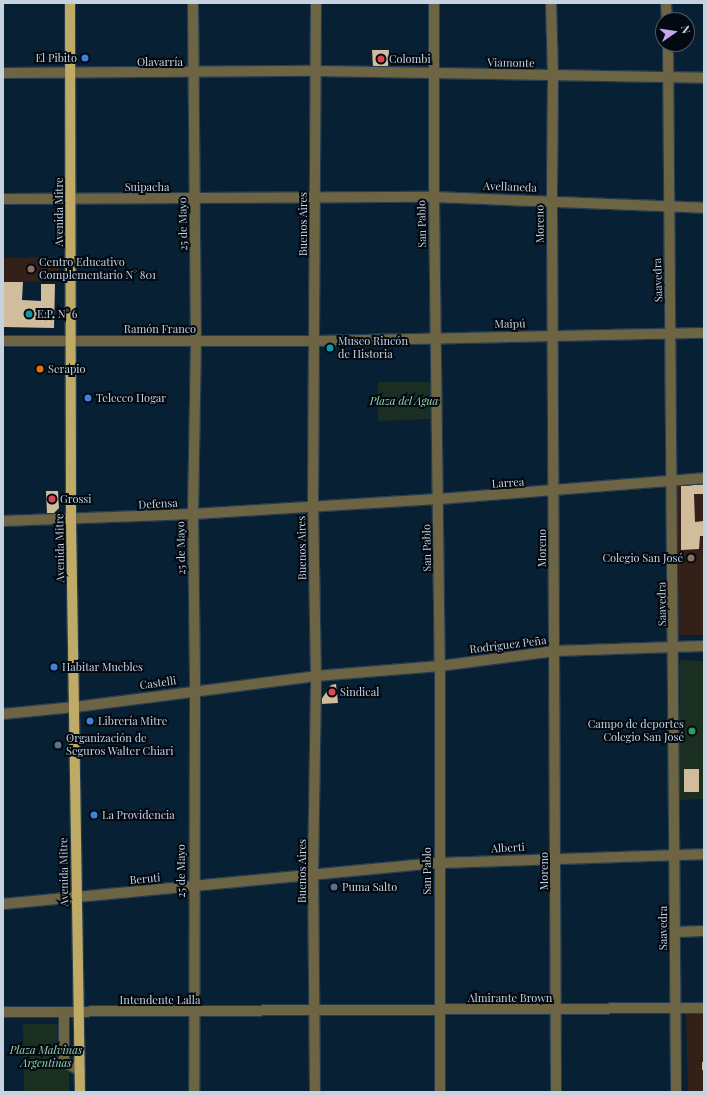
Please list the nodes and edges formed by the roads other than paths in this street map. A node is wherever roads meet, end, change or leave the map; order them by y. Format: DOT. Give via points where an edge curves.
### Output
graph roads {
  1 [pos="70,3"];
  2 [pos="193,3"];
  3 [pos="316,3"];
  4 [pos="434,3"];
  5 [pos="550,3"];
  6 [pos="668,52"];
  7 [pos="317,71"];
  8 [pos="3,73"];
  9 [pos="70,74"];
  10 [pos="193,74"];
  11 [pos="436,74"];
  12 [pos="553,76"];
  13 [pos="670,78"];
  14 [pos="704,78"];
  15 [pos="315,197"];
  16 [pos="434,197"];
  17 [pos="3,199"];
  18 [pos="195,199"];
  19 [pos="71,200"];
  20 [pos="552,201"];
  21 [pos="667,206"];
  22 [pos="704,208"];
  23 [pos="672,333"];
  24 [pos="704,333"];
  25 [pos="554,335"];
  26 [pos="437,338"];
  27 [pos="3,341"];
  28 [pos="72,341"];
  29 [pos="196,341"];
  30 [pos="316,341"];
  31 [pos="704,478"];
  32 [pos="672,480"];
  33 [pos="554,492"];
  34 [pos="438,499"];
  35 [pos="313,507"];
  36 [pos="193,514"];
  37 [pos="71,520"];
  38 [pos="3,521"];
  39 [pos="674,645"];
  40 [pos="704,646"];
  41 [pos="555,651"];
  42 [pos="440,666"];
  43 [pos="316,676"];
  44 [pos="195,690"];
  45 [pos="75,707"];
  46 [pos="3,714"];
  47 [pos="704,854"];
  48 [pos="675,855"];
  49 [pos="556,857"];
  50 [pos="439,863"];
  51 [pos="313,875"];
  52 [pos="193,887"];
  53 [pos="76,897"];
  54 [pos="3,904"];
  55 [pos="704,931"];
  56 [pos="675,932"];
  57 [pos="704,1008"];
  58 [pos="675,1009"];
  59 [pos="440,1010"];
  60 [pos="316,1011"];
  61 [pos="556,1011"];
  62 [pos="3,1012"];
  63 [pos="64,1012"];
  64 [pos="80,1012"];
  65 [pos="194,1012"];
  66 [pos="80,1071"];
  67 [pos="80,1092"];
  68 [pos="194,1092"];
  69 [pos="315,1092"];
  70 [pos="440,1092"];
  71 [pos="556,1092"];
  72 [pos="676,1092"];
  1 -- 9 [label="main road, Avenida Mitre"];
  2 -- 10 [label="street, 25 de Mayo"];
  3 -- 7 [label="street, Buenos Aires"];
  4 -- 11 [label="street, San Pablo"];
  5 -- 12 [label="street, Moreno"];
  6 -- 13 [label="street, Saavedra"];
  7 -- 10 [label="street, Olavarría"];
  7 -- 11 [label="street, Viamonte"];
  7 -- 15 [label="street, Buenos Aires"];
  8 -- 9 [label="street, Olavarría"];
  9 -- 10 [label="street, Olavarría"];
  9 -- 19 [label="main road, Avenida Mitre"];
  10 -- 18 [label="street, 25 de Mayo"];
  11 -- 12 [label="street, Viamonte"];
  11 -- 16 [label="street, San Pablo"];
  12 -- 13 [label="street, Viamonte"];
  12 -- 20 [label="street, Moreno"];
  13 -- 14 [label="street, Viamonte"];
  13 -- 21 [label="street, Saavedra"];
  15 -- 16 [label="street, Avellaneda"];
  15 -- 18 [label="street, Suipacha"];
  15 -- 30 [label="street, Buenos Aires"];
  16 -- 20 [label="street, Avellaneda"];
  16 -- 26 [label="street, San Pablo"];
  17 -- 19 [label="street, Suipacha"];
  18 -- 19 [label="street, Suipacha"];
  18 -- 29 [label="street, 25 de Mayo"];
  19 -- 28 [label="main road, Avenida Mitre"];
  20 -- 21 [label="street, Avellaneda"];
  20 -- 25 [label="street, Moreno"];
  21 -- 22 [label="street, Avellaneda"];
  21 -- 23 [label="street, Saavedra"];
  23 -- 24 [label="street, Maipú"];
  23 -- 25 [label="street, Maipú"];
  23 -- 32 [label="street, Saavedra"];
  25 -- 26 [label="street, Maipú"];
  25 -- 33 [label="street, Moreno"];
  26 -- 30 [label="street, Maipú"];
  26 -- 34 [label="street, San Pablo"];
  27 -- 28 [label="street, Ramón Franco"];
  28 -- 29 [label="street, Ramón Franco"];
  28 -- 37 [label="main road, Avenida Mitre"];
  29 -- 30 [label="street, Ramón Franco"];
  29 -- 36 [label="street, 25 de Mayo"];
  30 -- 35 [label="street, Buenos Aires"];
  31 -- 32 [label="street, Larrea"];
  32 -- 33 [label="street, Larrea"];
  32 -- 39 [label="street, Saavedra"];
  33 -- 34 [label="street, Larrea"];
  33 -- 41 [label="street, Moreno"];
  34 -- 35 [label="street, Larrea"];
  34 -- 42 [label="street, San Pablo"];
  35 -- 36 [label="street, Defensa"];
  35 -- 43 [label="street, Buenos Aires"];
  36 -- 37 [label="street, Defensa"];
  36 -- 44 [label="street, 25 de Mayo"];
  37 -- 38 [label="street, Defensa"];
  37 -- 45 [label="main road, Avenida Mitre"];
  39 -- 40 [label="street, Rodríguez Peña"];
  39 -- 41 [label="street, Rodríguez Peña"];
  39 -- 48 [label="street, Saavedra"];
  41 -- 42 [label="street, Rodríguez Peña"];
  41 -- 49 [label="street, Moreno"];
  42 -- 43 [label="street, Rodríguez Peña"];
  42 -- 50 [label="street, San Pablo"];
  43 -- 44 [label="street, Castelli"];
  43 -- 51 [label="street, Buenos Aires"];
  44 -- 45 [label="street, Castelli"];
  44 -- 52 [label="street, 25 de Mayo"];
  45 -- 46 [label="street, Castelli"];
  45 -- 53 [label="main road, Avenida Mitre"];
  47 -- 48 [label="street, Alberti"];
  48 -- 49 [label="street, Alberti"];
  48 -- 56 [label="street, Saavedra"];
  49 -- 50 [label="street, Alberti"];
  49 -- 61 [label="street, Moreno"];
  50 -- 51 [label="street, Alberti"];
  50 -- 59 [label="street, San Pablo"];
  51 -- 52 [label="street, Beruti"];
  51 -- 60 [label="street, Buenos Aires"];
  52 -- 53 [label="street, Beruti"];
  52 -- 65 [label="street, 25 de Mayo"];
  53 -- 54 [label="street, Beruti"];
  53 -- 64 [label="main road, Avenida Mitre"];
  55 -- 56 [label="street"];
  56 -- 58 [label="street, Saavedra"];
  57 -- 58 [label="street, Almirante Brown"];
  58 -- 61 [label="street, Almirante Brown"];
  58 -- 72 [label="street, Saavedra"];
  59 -- 60 [label="street, Almirante Brown"];
  59 -- 61 [label="street, Almirante Brown"];
  59 -- 70 [label="street, San Pablo"];
  60 -- 65 [label="street, Intendente Lalla"];
  60 -- 69 [label="street, Buenos Aires"];
  61 -- 71 [label="street, Moreno"];
  62 -- 63 [label="street, Intendente Lalla"];
  63 -- 64 [label="street, Intendente Lalla"];
  63 -- 66 [label="street" via="64,1062"];
  64 -- 65 [label="street, Intendente Lalla"];
  64 -- 66 [label="main road, Avenida Mitre"];
  65 -- 68 [label="street, 25 de Mayo"];
  66 -- 67 [label="main road, Avenida Mitre"];
}
